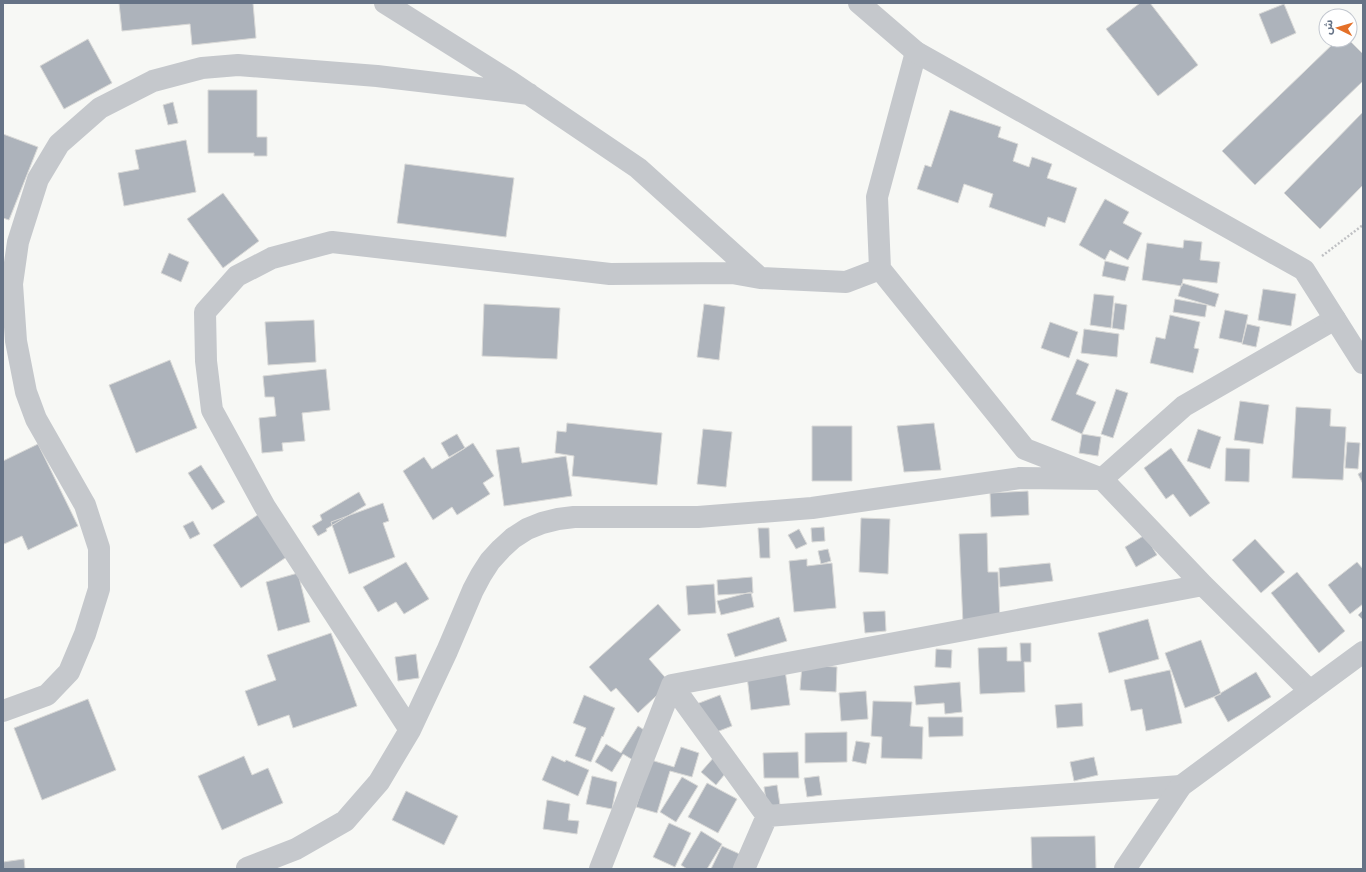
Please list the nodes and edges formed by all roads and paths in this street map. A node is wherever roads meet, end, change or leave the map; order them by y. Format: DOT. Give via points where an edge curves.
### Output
graph roads {
  1 [pos="385,3"];
  2 [pos="859,3"];
  3 [pos="916,52"];
  4 [pos="529,94"];
  5 [pos="1363,225"];
  6 [pos="880,269"];
  7 [pos="1304,270"];
  8 [pos="760,278"];
  9 [pos="1335,319"];
  10 [pos="1363,363"];
  11 [pos="1102,479"];
  12 [pos="1203,585"];
  13 [pos="1363,652"];
  14 [pos="672,685"];
  15 [pos="1310,691"];
  16 [pos="3,711"];
  17 [pos="410,730"];
  18 [pos="1181,786"];
  19 [pos="767,816"];
  20 [pos="247,868"];
  21 [pos="600,869"];
  22 [pos="744,869"];
  23 [pos="1125,869"];
  1 -- 4 [label="street"];
  2 -- 3 [label="street"];
  3 -- 6 [label="street" via="877,197"];
  3 -- 7 [label="street"];
  4 -- 8 [label="street" via="638,168"];
  4 -- 16 [label="street" via="377,76 238,65 202,68 153,81 100,108 59,144 38,179 18,242 12,284 16,341 26,392 36,420 85,505 99,548 99,589 85,634 68,672 47,695"];
  5 -- 7 [label="path"];
  6 -- 8 [label="street" via="846,282"];
  6 -- 11 [label="street" via="1025,448"];
  7 -- 9 [label="street"];
  8 -- 17 [label="street" via="732,273 610,274 332,242 272,258 237,276 205,312 206,361 212,410 265,507"];
  9 -- 10 [label="street"];
  9 -- 11 [label="street" via="1184,406"];
  11 -- 12 [label="street"];
  11 -- 17 [label="street" via="1020,478 812,508 698,517 574,517 542,523 513,538 480,575"];
  12 -- 14 [label="street"];
  12 -- 15 [label="street"];
  13 -- 15 [label="street"];
  14 -- 19 [label="street"];
  14 -- 21 [label="street"];
  15 -- 18 [label="street"];
  17 -- 20 [label="street" via="379,782 344,821 296,849"];
  18 -- 19 [label="street"];
  18 -- 23 [label="street"];
  19 -- 22 [label="street"];
}
